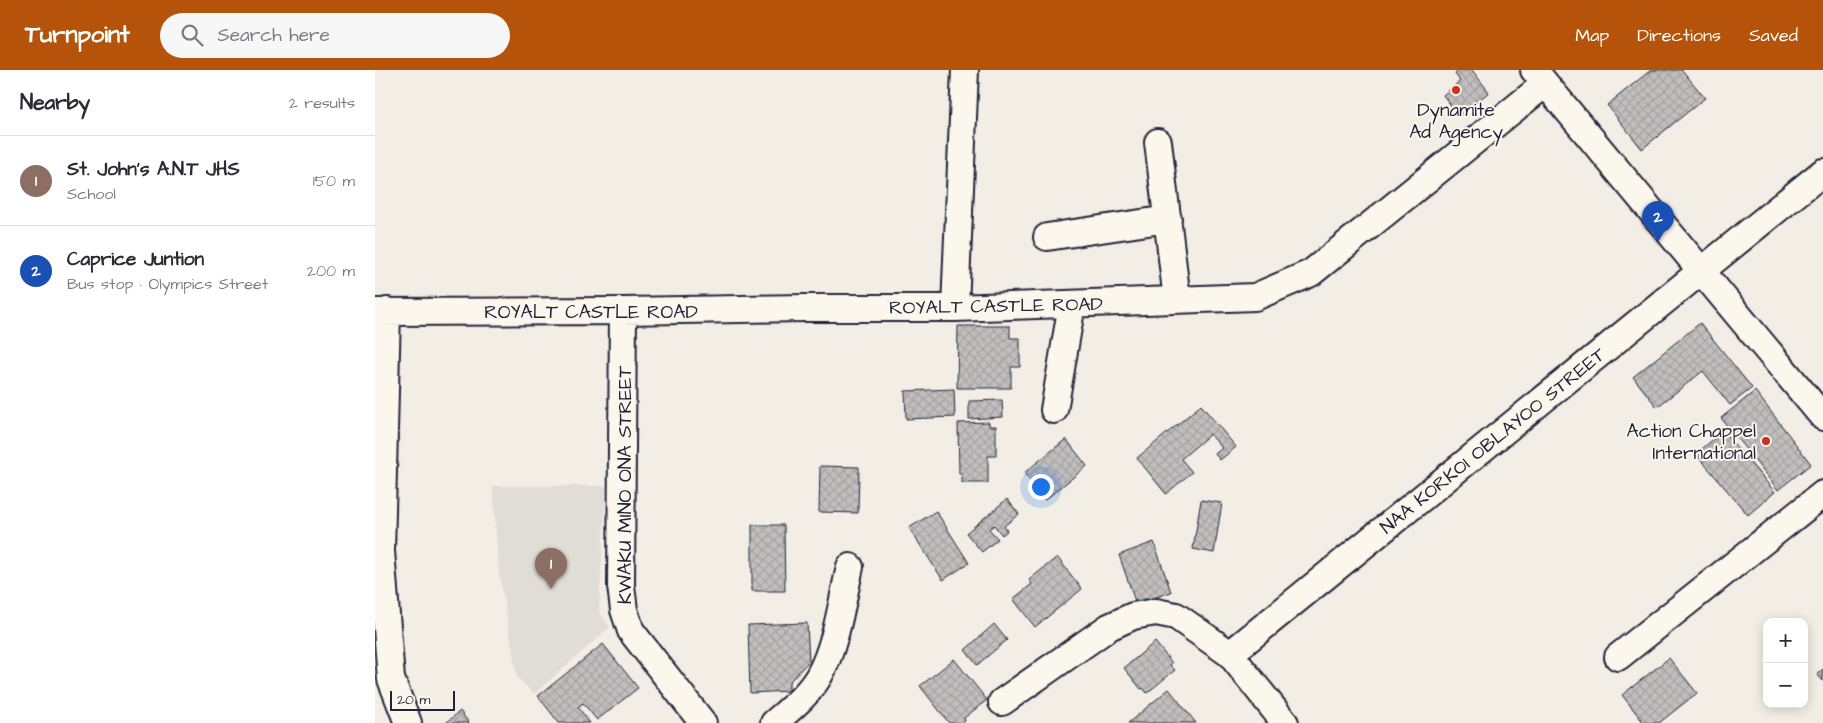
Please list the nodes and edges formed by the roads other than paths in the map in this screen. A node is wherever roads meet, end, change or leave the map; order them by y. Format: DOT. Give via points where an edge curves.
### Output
graph roads {
  1 [pos="965,70"];
  2 [pos="1539,77"];
  3 [pos="1158,142"];
  4 [pos="1823,172"];
  5 [pos="1167,219"];
  6 [pos="1047,237"];
  7 [pos="1701,270"];
  8 [pos="1177,300"];
  9 [pos="1072,304"];
  10 [pos="955,308"];
  11 [pos="623,311"];
  12 [pos="381,312"];
  13 [pos="1054,410"];
  14 [pos="1823,417"];
  15 [pos="1823,494"];
  16 [pos="378,551"];
  17 [pos="850,568"];
  18 [pos="1231,654"];
  19 [pos="1618,658"];
  20 [pos="1002,702"];
  21 [pos="408,723"];
  22 [pos="703,723"];
  23 [pos="774,723"];
  24 [pos="1285,723"];
  1 -- 10 [label="street"];
  2 -- 7 [label="street"];
  2 -- 8 [label="street, ROYALT CASTLE ROAD" via="1311,273 1255,297"];
  3 -- 5 [label="street"];
  4 -- 7 [label="street, NAA KORKOI OBLAYOO STREET"];
  5 -- 6 [label="street"];
  5 -- 8 [label="street"];
  7 -- 14 [label="street"];
  7 -- 18 [label="street, NAA KORKOI OBLAYOO STREET"];
  8 -- 9 [label="street, ROYALT CASTLE ROAD"];
  9 -- 10 [label="street, ROYALT CASTLE ROAD"];
  9 -- 13 [label="street"];
  10 -- 11 [label="street, ROYALT CASTLE ROAD"];
  11 -- 12 [label="street, ROYALT CASTLE ROAD"];
  11 -- 22 [label="street, KWAKU MINO ONA STREET" via="621,586 624,610 631,631"];
  12 -- 16 [label="street"];
  15 -- 19 [label="street"];
  16 -- 21 [label="street" via="391,679"];
  17 -- 23 [label="street" via="829,654 819,676 802,698"];
  18 -- 20 [label="street" via="1176,616 1157,612 1133,616 1109,627"];
  18 -- 24 [label="street"];
}
